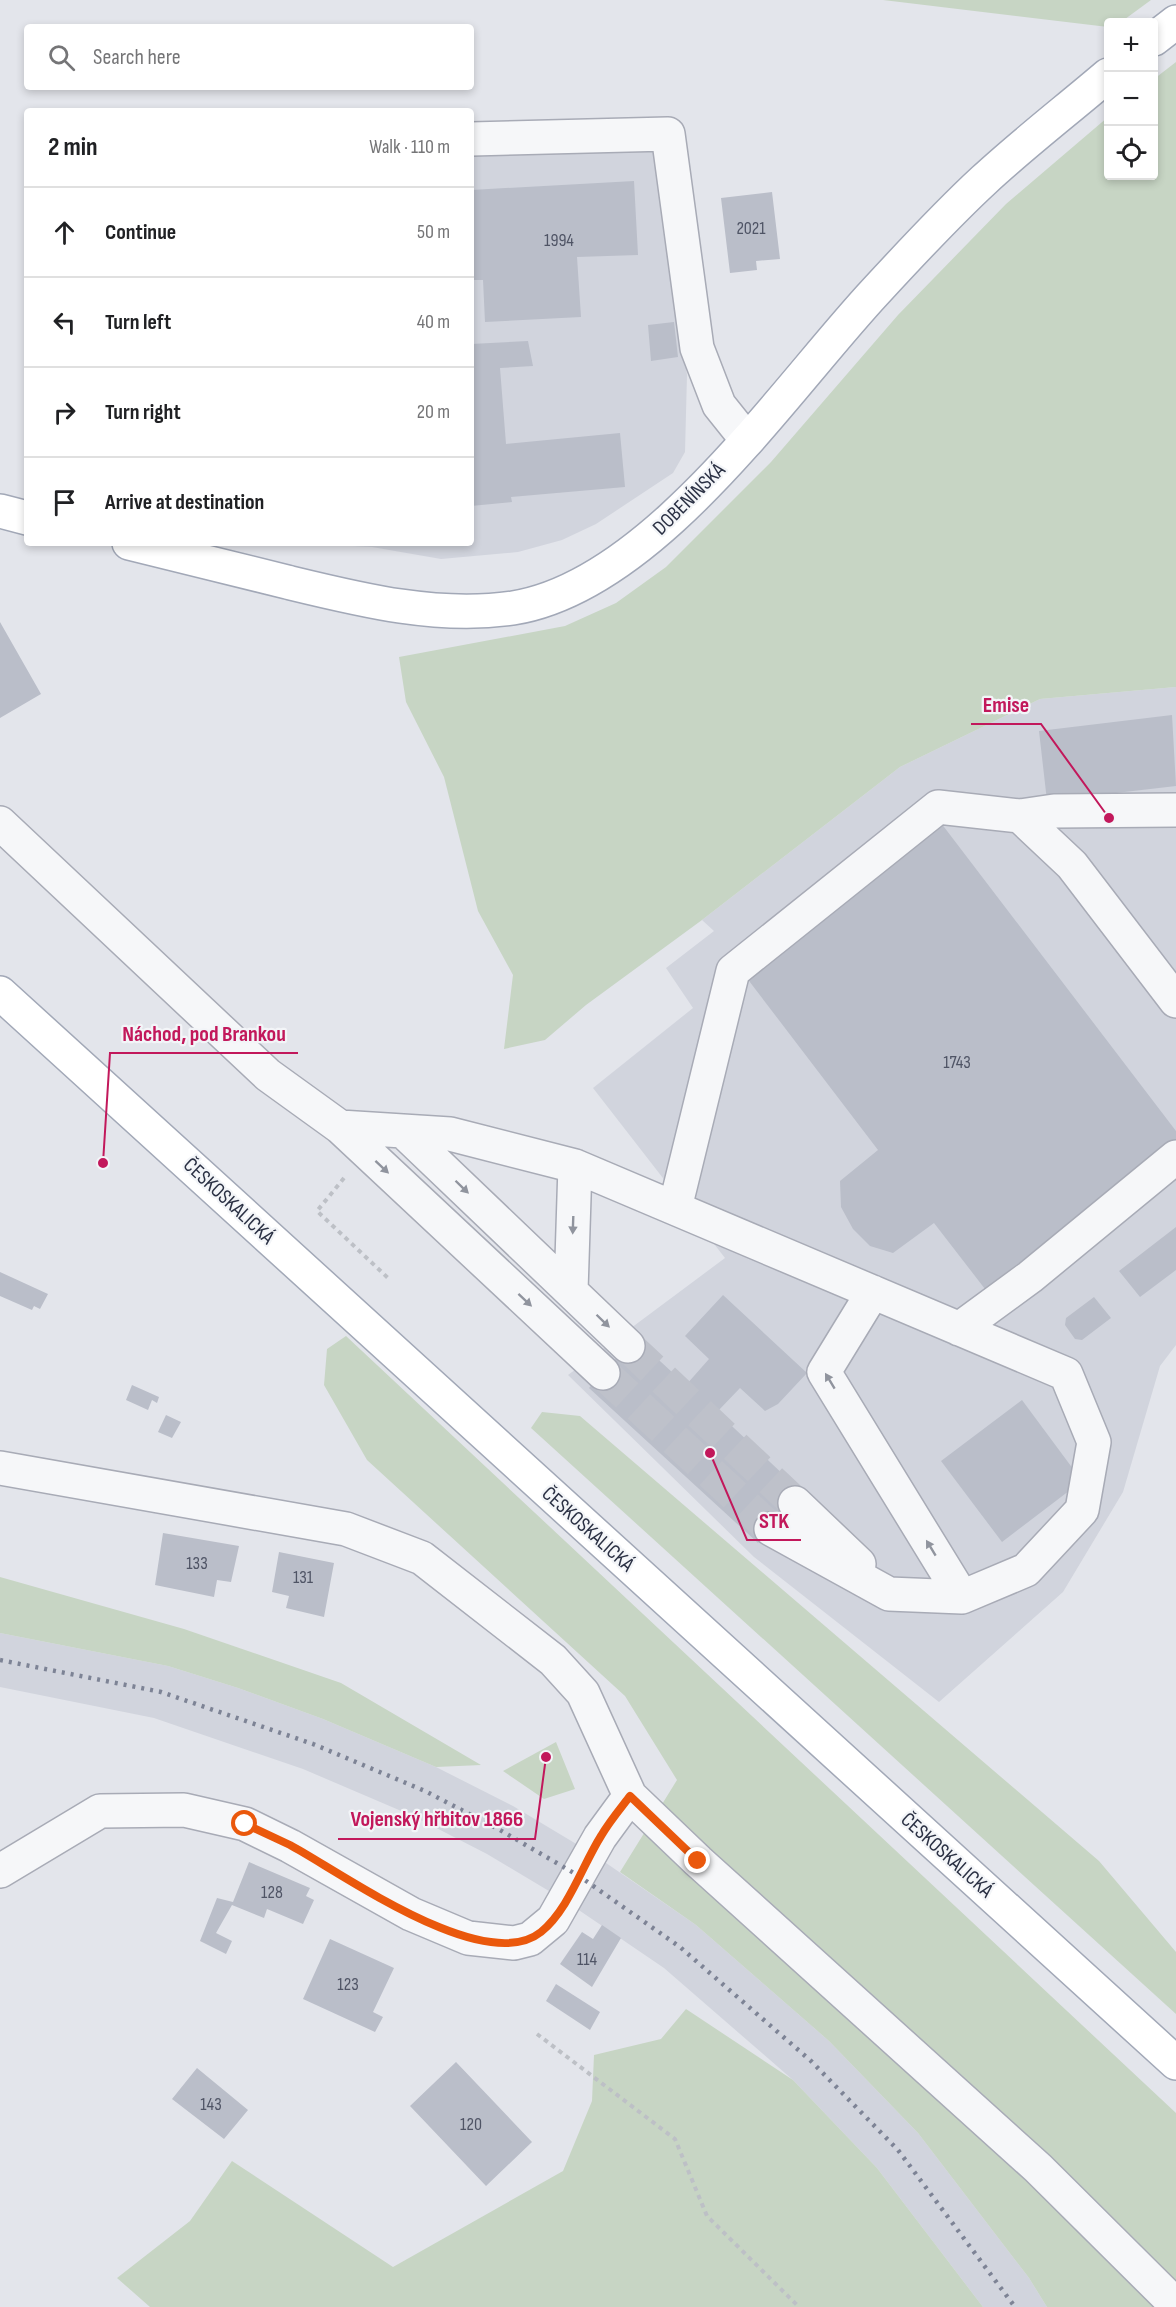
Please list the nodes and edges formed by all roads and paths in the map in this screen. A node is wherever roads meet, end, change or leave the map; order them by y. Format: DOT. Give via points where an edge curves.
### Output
graph roads {
  1 [pos="1176,22"];
  2 [pos="1158,36"];
  3 [pos="1104,78"];
  4 [pos="474,139"];
  5 [pos="747,440"];
  6 [pos="0,511"];
  7 [pos="24,517"];
  8 [pos="142,546"];
  9 [pos="1176,810"];
  10 [pos="1020,816"];
  11 [pos="0,823"];
  12 [pos="0,993"];
  13 [pos="1176,1001"];
  14 [pos="340,1127"];
  15 [pos="404,1132"];
  16 [pos="1176,1157"];
  17 [pos="575,1166"];
  18 [pos="336,1169"];
  19 [pos="675,1208"];
  20 [pos="388,1278"];
  21 [pos="571,1291"];
  22 [pos="873,1292"];
  23 [pos="959,1329"];
  24 [pos="628,1346"];
  25 [pos="603,1373"];
  26 [pos="0,1468"];
  27 [pos="795,1503"];
  28 [pos="771,1529"];
  29 [pos="889,1594"];
  30 [pos="962,1598"];
  31 [pos="630,1796"];
  32 [pos="0,1871"];
  33 [pos="537,2034"];
  34 [pos="1176,2063"];
  35 [pos="1176,2305"];
  36 [pos="799,2307"];
  1 -- 2 [label="main road"];
  3 -- 5 [label="main road, DOBENÍNSKÁ" via="984,180 874,293"];
  4 -- 5 [label="street" via="668,134 697,348 719,405"];
  5 -- 8 [label="main road, DOBENÍNSKÁ" via="645,542 600,575 551,597 516,607 475,612 397,607"];
  6 -- 7 [label="main road"];
  9 -- 10 [label="street" via="1054,811"];
  10 -- 13 [label="street" via="1072,865"];
  10 -- 19 [label="street" via="938,807 733,971"];
  11 -- 14 [label="street" via="268,1075"];
  12 -- 34 [label="main road, ČESKOSKALICKÁ"];
  14 -- 15 [label="street"];
  14 -- 25 [label="street, one-way"];
  15 -- 17 [label="street" via="450,1134"];
  15 -- 21 [label="street, one-way"];
  16 -- 23 [label="street" via="1030,1278"];
  17 -- 19 [label="street"];
  17 -- 21 [label="street, one-way"];
  18 -- 20 [label="path" via="344,1177 317,1211"];
  19 -- 22 [label="street"];
  21 -- 24 [label="street, one-way"];
  22 -- 23 [label="street"];
  30 -- 22 [label="street, one-way" via="824,1372"];
  23 -- 30 [label="street" via="1066,1374 1094,1442 1082,1510 1026,1570"];
  26 -- 31 [label="street" via="346,1529 422,1558 553,1660 583,1693"];
  27 -- 29 [label="street"];
  28 -- 29 [label="street"];
  29 -- 30 [label="street"];
  31 -- 32 [label="street" via="600,1837 553,1920 531,1939 514,1943 468,1938 411,1914 245,1824 184,1810 100,1811"];
  31 -- 35 [label="street" via="1038,2168"];
  33 -- 36 [label="path" via="675,2139 707,2216"];
}
